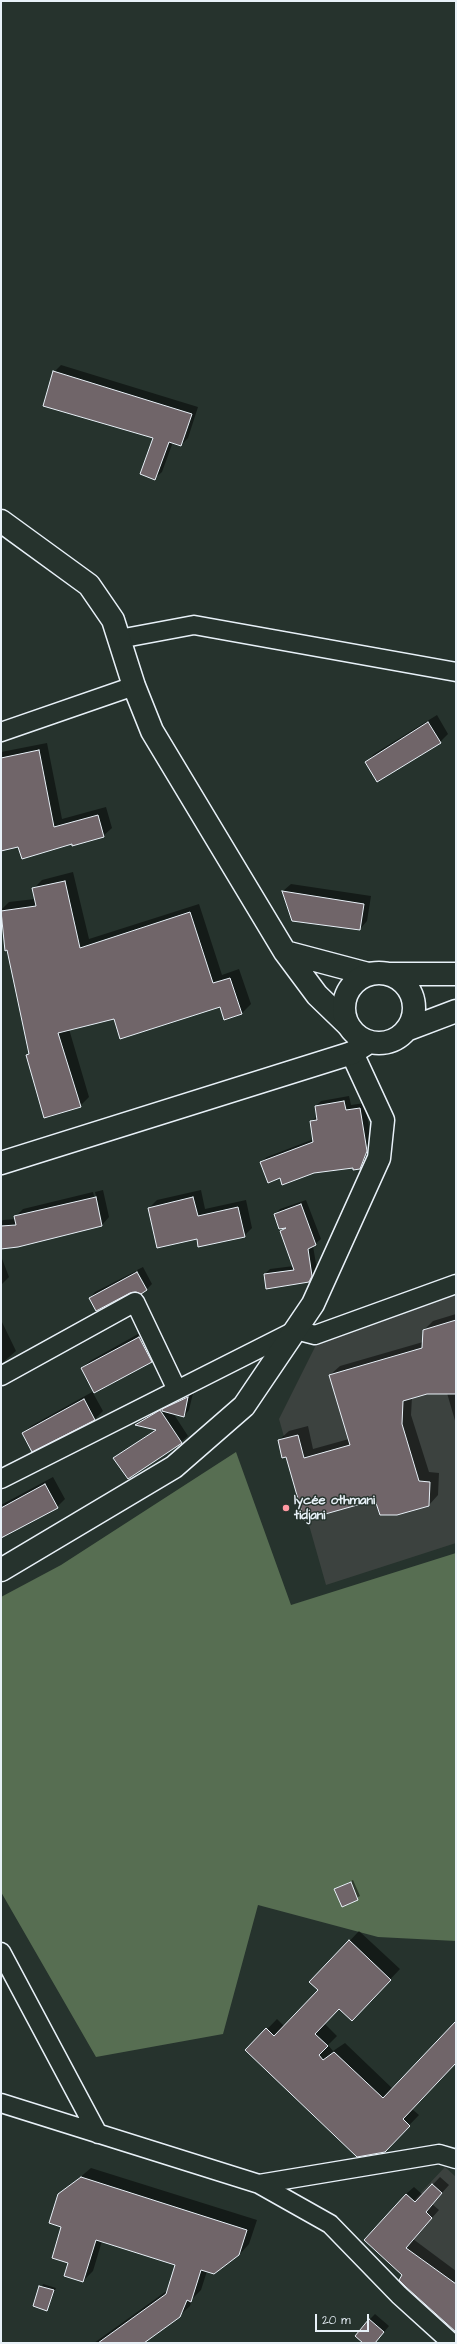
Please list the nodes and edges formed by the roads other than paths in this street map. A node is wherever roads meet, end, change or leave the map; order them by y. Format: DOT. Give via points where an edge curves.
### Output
graph roads {
  1 [pos="1,521"];
  2 [pos="119,639"];
  3 [pos="456,672"];
  4 [pos="134,686"];
  5 [pos="1,732"];
  6 [pos="285,952"];
  7 [pos="378,974"];
  8 [pos="456,974"];
  9 [pos="456,1011"];
  10 [pos="347,1024"];
  11 [pos="406,1030"];
  12 [pos="361,1048"];
  13 [pos="1,1163"];
  14 [pos="456,1284"];
  15 [pos="296,1330"];
  16 [pos="1,1376"];
  17 [pos="177,1390"];
  18 [pos="1,1479"];
  19 [pos="1,1570"];
  20 [pos="1,1952"];
  21 [pos="1,2103"];
  22 [pos="98,2134"];
  23 [pos="456,2159"];
  24 [pos="259,2184"];
  25 [pos="452,2343"];
  1 -- 2 [label="street" via="89,585 113,620"];
  2 -- 3 [label="street" via="194,625"];
  2 -- 4 [label="street"];
  4 -- 5 [label="street"];
  4 -- 6 [label="street" via="152,731"];
  6 -- 7 [label="street"];
  6 -- 10 [label="street" via="317,995"];
  7 -- 8 [label="street"];
  7 -- 10 [label="street" via="355,982 346,994 344,1014"];
  7 -- 11 [label="street" via="405,984 413,1002 411,1022"];
  9 -- 11 [label="street"];
  10 -- 12 [label="street" via="356,1035"];
  11 -- 12 [label="street" via="389,1042"];
  12 -- 13 [label="street"];
  12 -- 15 [label="street" via="383,1120 379,1158 313,1304"];
  14 -- 15 [label="street" via="315,1335"];
  15 -- 17 [label="street"];
  15 -- 19 [label="street" via="244,1406 174,1466"];
  16 -- 17 [label="street" via="135,1302"];
  17 -- 18 [label="street"];
  20 -- 22 [label="street"];
  21 -- 22 [label="street"];
  22 -- 24 [label="street"];
  23 -- 24 [label="street" via="439,2154"];
  24 -- 25 [label="street" via="330,2224"];
}
